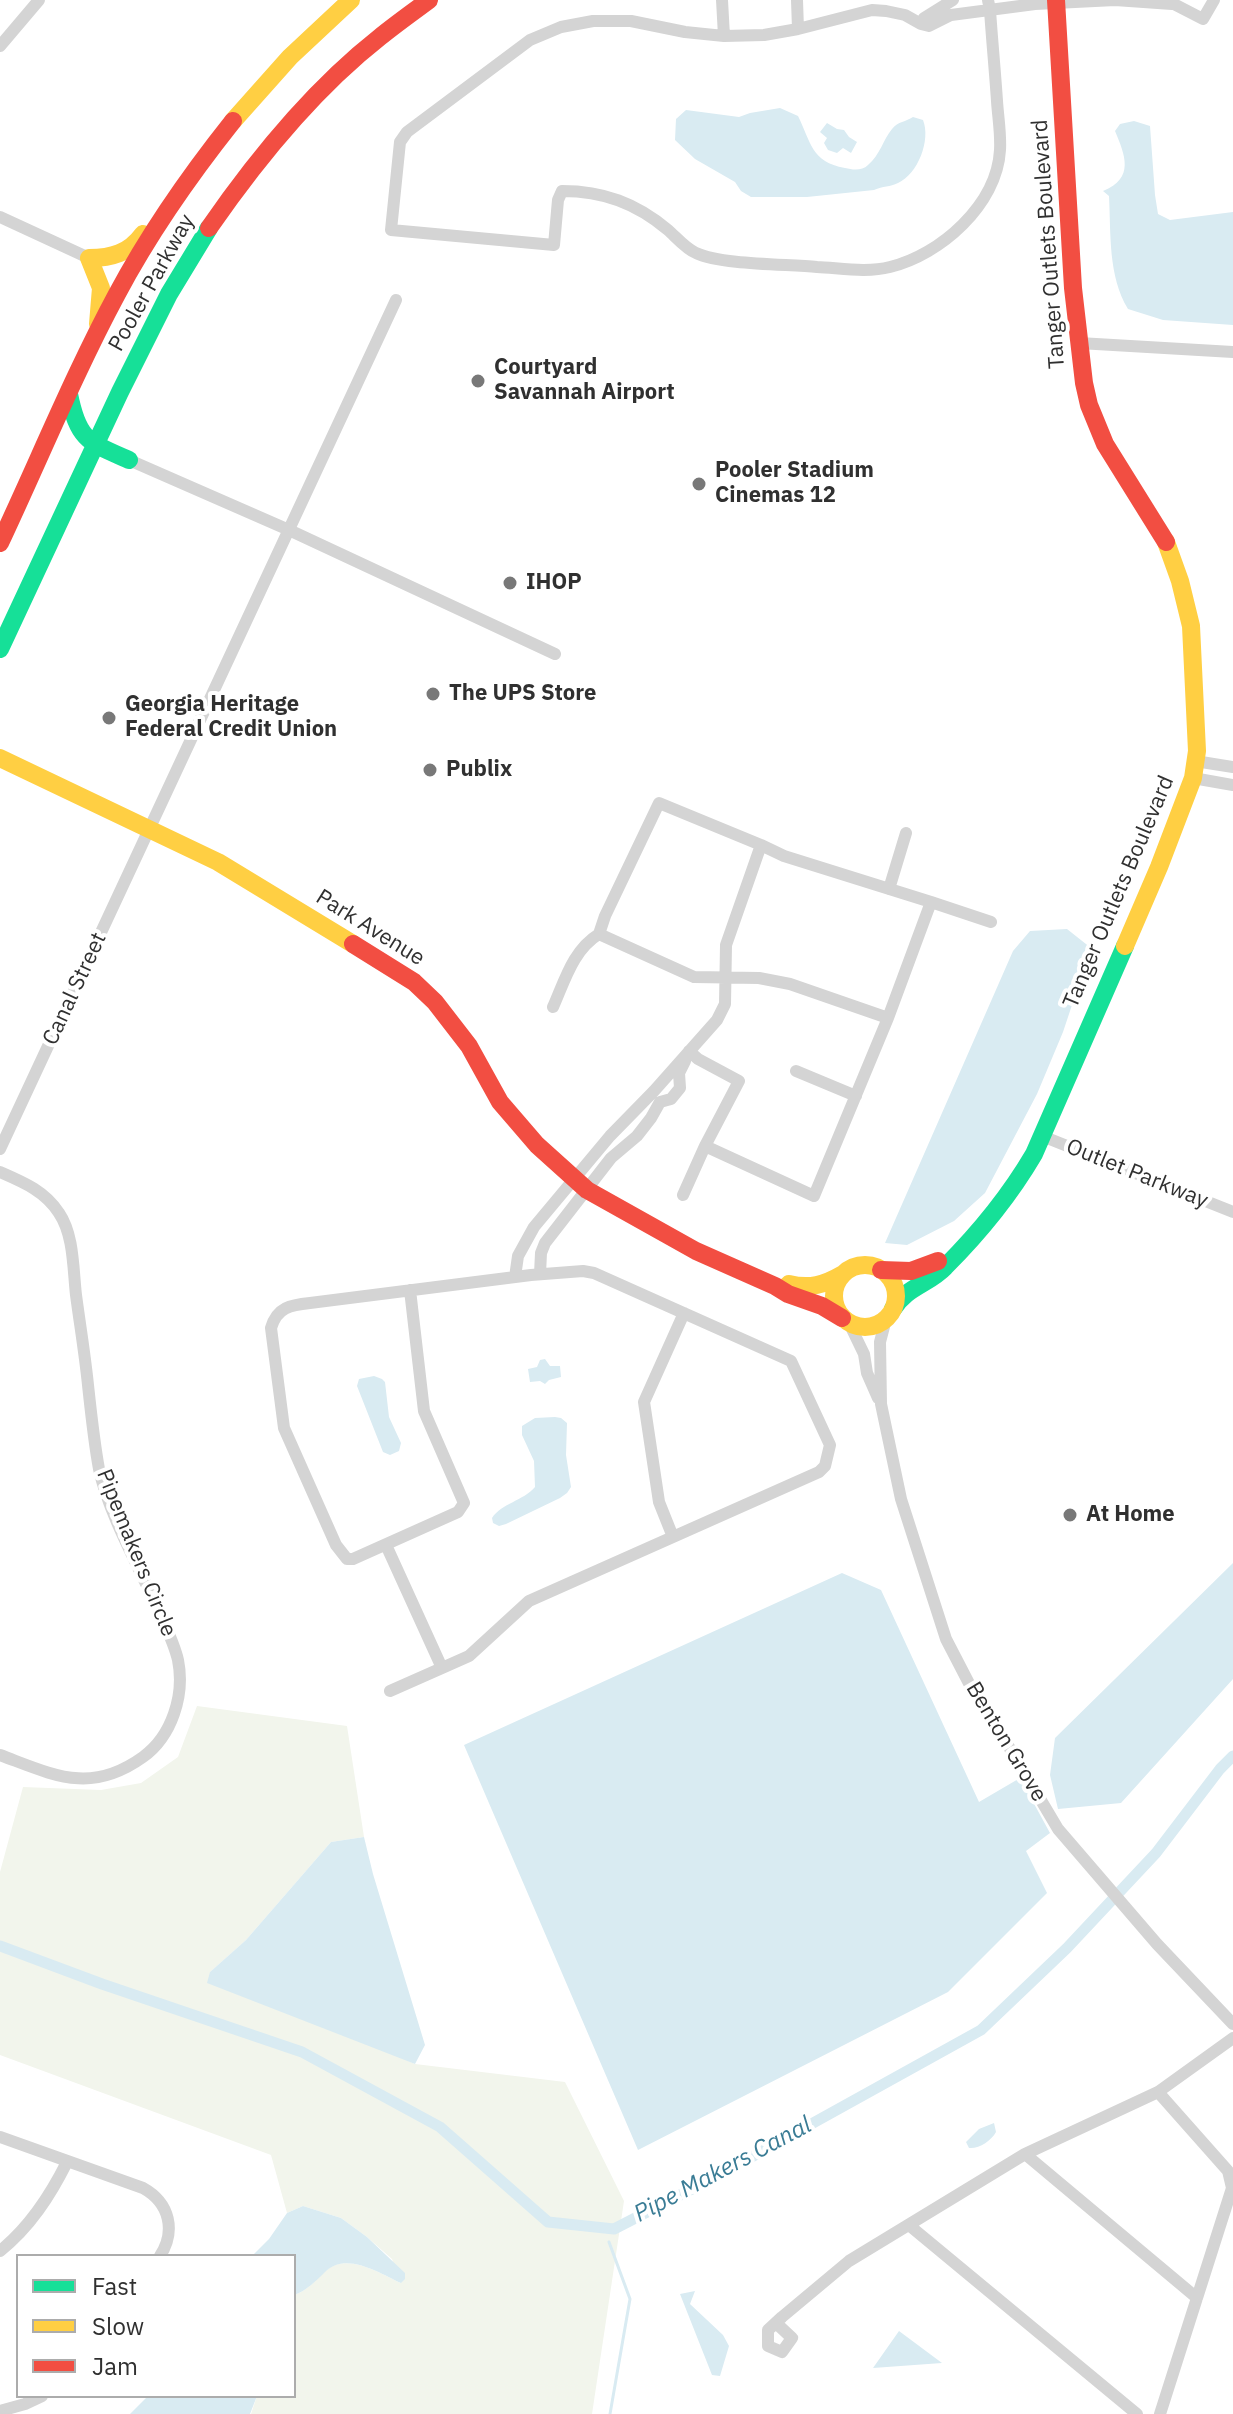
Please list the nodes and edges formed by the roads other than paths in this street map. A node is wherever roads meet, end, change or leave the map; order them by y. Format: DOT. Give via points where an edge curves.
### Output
graph roads {
  1 [pos="39,0"];
  2 [pos="351,0"];
  3 [pos="722,0"];
  4 [pos="797,0"];
  5 [pos="951,0"];
  6 [pos="1214,0"];
  7 [pos="426,1"];
  8 [pos="1057,2"];
  9 [pos="1169,2"];
  10 [pos="871,5"];
  11 [pos="989,5"];
  12 [pos="951,15"];
  13 [pos="921,24"];
  14 [pos="798,29"];
  15 [pos="724,36"];
  16 [pos="0,46"];
  17 [pos="189,180"];
  18 [pos="0,217"];
  19 [pos="89,258"];
  20 [pos="396,300"];
  21 [pos="94,341"];
  22 [pos="1079,343"];
  23 [pos="1233,352"];
  24 [pos="120,392"];
  25 [pos="69,394"];
  26 [pos="95,445"];
  27 [pos="129,460"];
  28 [pos="75,489"];
  29 [pos="289,530"];
  30 [pos="0,543"];
  31 [pos="0,649"];
  32 [pos="555,654"];
  33 [pos="0,758"];
  34 [pos="1233,767"];
  35 [pos="1194,769"];
  36 [pos="1233,785"];
  37 [pos="150,829"];
  38 [pos="906,833"];
  39 [pos="761,845"];
  40 [pos="889,889"];
  41 [pos="931,902"];
  42 [pos="991,922"];
  43 [pos="599,934"];
  44 [pos="725,976"];
  45 [pos="553,1007"];
  46 [pos="888,1018"];
  47 [pos="687,1053"];
  48 [pos="796,1071"];
  49 [pos="856,1096"];
  50 [pos="1042,1136"];
  51 [pos="705,1146"];
  52 [pos="0,1149"];
  53 [pos="0,1172"];
  54 [pos="580,1185"];
  55 [pos="683,1195"];
  56 [pos="1233,1212"];
  57 [pos="952,1257"];
  58 [pos="881,1270"];
  59 [pos="540,1274"];
  60 [pos="844,1274"];
  61 [pos="515,1277"];
  62 [pos="775,1286"];
  63 [pos="410,1290"];
  64 [pos="684,1313"];
  65 [pos="890,1314"];
  66 [pos="846,1320"];
  67 [pos="881,1404"];
  68 [pos="673,1537"];
  69 [pos="386,1545"];
  70 [pos="442,1668"];
  71 [pos="390,1691"];
  72 [pos="0,1755"];
  73 [pos="1233,2024"];
  74 [pos="1233,2038"];
  75 [pos="1158,2092"];
  76 [pos="0,2137"];
  77 [pos="1025,2154"];
  78 [pos="67,2162"];
  79 [pos="1232,2188"];
  80 [pos="910,2226"];
  81 [pos="0,2251"];
  82 [pos="161,2254"];
  83 [pos="1197,2298"];
  84 [pos="776,2323"];
  85 [pos="38,2398"];
  86 [pos="0,2411"];
  87 [pos="1137,2414"];
  88 [pos="1160,2414"];
  1 -- 16 [label="street"];
  2 -- 17 [label="street, Pooler Parkway" via="271,77"];
  3 -- 15 [label="street"];
  4 -- 14 [label="street"];
  5 -- 12 [label="street"];
  5 -- 13 [label="street"];
  6 -- 9 [label="street" via="1203,19"];
  7 -- 24 [label="street, Pooler Parkway" via="312,100 234,192 169,294"];
  8 -- 9 [label="street"];
  8 -- 11 [label="street"];
  8 -- 22 [label="street, Tanger Outlets Boulevard"];
  10 -- 13 [label="street"];
  10 -- 14 [label="street"];
  11 -- 12 [label="street"];
  11 -- 15 [label="street" via="997,170 962,226 911,260 887,268 855,269 718,259 694,253 642,210 618,198 572,191 562,191 558,200 554,245 391,230 400,142 407,132 530,40 593,21 631,21"];
  12 -- 13 [label="street" via="929,26"];
  14 -- 15 [label="street"];
  17 -- 19 [label="street" via="166,198 125,253"];
  17 -- 21 [label="street, Pooler Parkway" via="137,258"];
  18 -- 19 [label="street"];
  19 -- 21 [label="street" via="101,288"];
  20 -- 29 [label="street, Canal Street"];
  21 -- 25 [label="street, Pooler Parkway"];
  22 -- 23 [label="street"];
  22 -- 35 [label="street, Tanger Outlets Boulevard" via="1095,423 1164,536 1180,581 1191,626"];
  24 -- 26 [label="street, Pooler Parkway"];
  24 -- 27 [label="street" via="116,428"];
  25 -- 26 [label="street" via="78,431"];
  25 -- 30 [label="street, Pooler Parkway"];
  26 -- 27 [label="street"];
  26 -- 28 [label="street, Pooler Parkway"];
  27 -- 28 [label="street" via="102,464"];
  27 -- 29 [label="street"];
  28 -- 31 [label="street, Pooler Parkway"];
  29 -- 32 [label="street"];
  29 -- 37 [label="street, Canal Street"];
  33 -- 37 [label="street, Park Avenue"];
  34 -- 35 [label="street"];
  35 -- 36 [label="street"];
  35 -- 50 [label="street, Tanger Outlets Boulevard" via="1159,867"];
  37 -- 52 [label="street, Canal Street"];
  37 -- 54 [label="street, Park Avenue" via="218,862 414,982 469,1046 500,1102"];
  38 -- 40 [label="street"];
  39 -- 40 [label="street"];
  39 -- 43 [label="street" via="659,803"];
  39 -- 44 [label="street" via="726,945"];
  40 -- 41 [label="street"];
  41 -- 42 [label="street"];
  41 -- 46 [label="street"];
  43 -- 44 [label="street" via="694,977"];
  43 -- 45 [label="street" via="573,961"];
  44 -- 46 [label="street" via="790,984"];
  44 -- 47 [label="street" via="725,1004"];
  46 -- 49 [label="street"];
  47 -- 51 [label="street" via="739,1081"];
  47 -- 54 [label="street" via="610,1136"];
  47 -- 54 [label="street" via="680,1088 660,1102 637,1136"];
  48 -- 49 [label="street"];
  49 -- 51 [label="street" via="814,1196"];
  50 -- 56 [label="street, Outlet Parkway"];
  50 -- 57 [label="street, Tanger Outlets Boulevard" via="1003,1204"];
  51 -- 55 [label="street"];
  53 -- 72 [label="street, Pipemakers Circle" via="49,1199 68,1233 99,1471 173,1644 180,1674 179,1701 160,1742 116,1774 58,1776"];
  54 -- 59 [label="street" via="545,1243"];
  54 -- 61 [label="street" via="524,1241"];
  54 -- 62 [label="street, Park Avenue" via="696,1251"];
  57 -- 58 [label="street" via="909,1273"];
  57 -- 65 [label="street, Tanger Outlets Boulevard" via="944,1269 899,1297"];
  58 -- 60 [label="street" via="866,1265"];
  58 -- 65 [label="street" via="894,1286"];
  59 -- 61 [label="street"];
  59 -- 64 [label="street" via="594,1273"];
  60 -- 62 [label="street, Park Avenue" via="806,1289"];
  60 -- 66 [label="street" via="834,1295"];
  61 -- 63 [label="street"];
  62 -- 66 [label="street, Park Avenue"];
  63 -- 69 [label="street" via="424,1411 464,1503 458,1512"];
  63 -- 69 [label="street" via="291,1305 282,1309 271,1328 284,1428 336,1545 347,1559"];
  64 -- 68 [label="street" via="644,1402 659,1502"];
  64 -- 68 [label="street" via="791,1361 830,1445 819,1472"];
  65 -- 66 [label="street" via="864,1327"];
  65 -- 67 [label="street, Benton Grove" via="880,1342"];
  66 -- 67 [label="street, Benton Grove"];
  67 -- 73 [label="street, Benton Grove" via="901,1499 946,1639 974,1693 1058,1829"];
  68 -- 70 [label="street" via="529,1601 469,1656"];
  69 -- 70 [label="street"];
  70 -- 71 [label="street"];
  74 -- 75 [label="street"];
  75 -- 77 [label="street"];
  75 -- 79 [label="street" via="1228,2171"];
  76 -- 78 [label="street"];
  77 -- 80 [label="street"];
  77 -- 83 [label="street"];
  78 -- 81 [label="street" via="46,2201"];
  78 -- 82 [label="street" via="155,2196 169,2224"];
  79 -- 83 [label="street"];
  80 -- 84 [label="street" via="849,2261"];
  80 -- 87 [label="street"];
  83 -- 88 [label="street"];
  85 -- 86 [label="street"];
}
